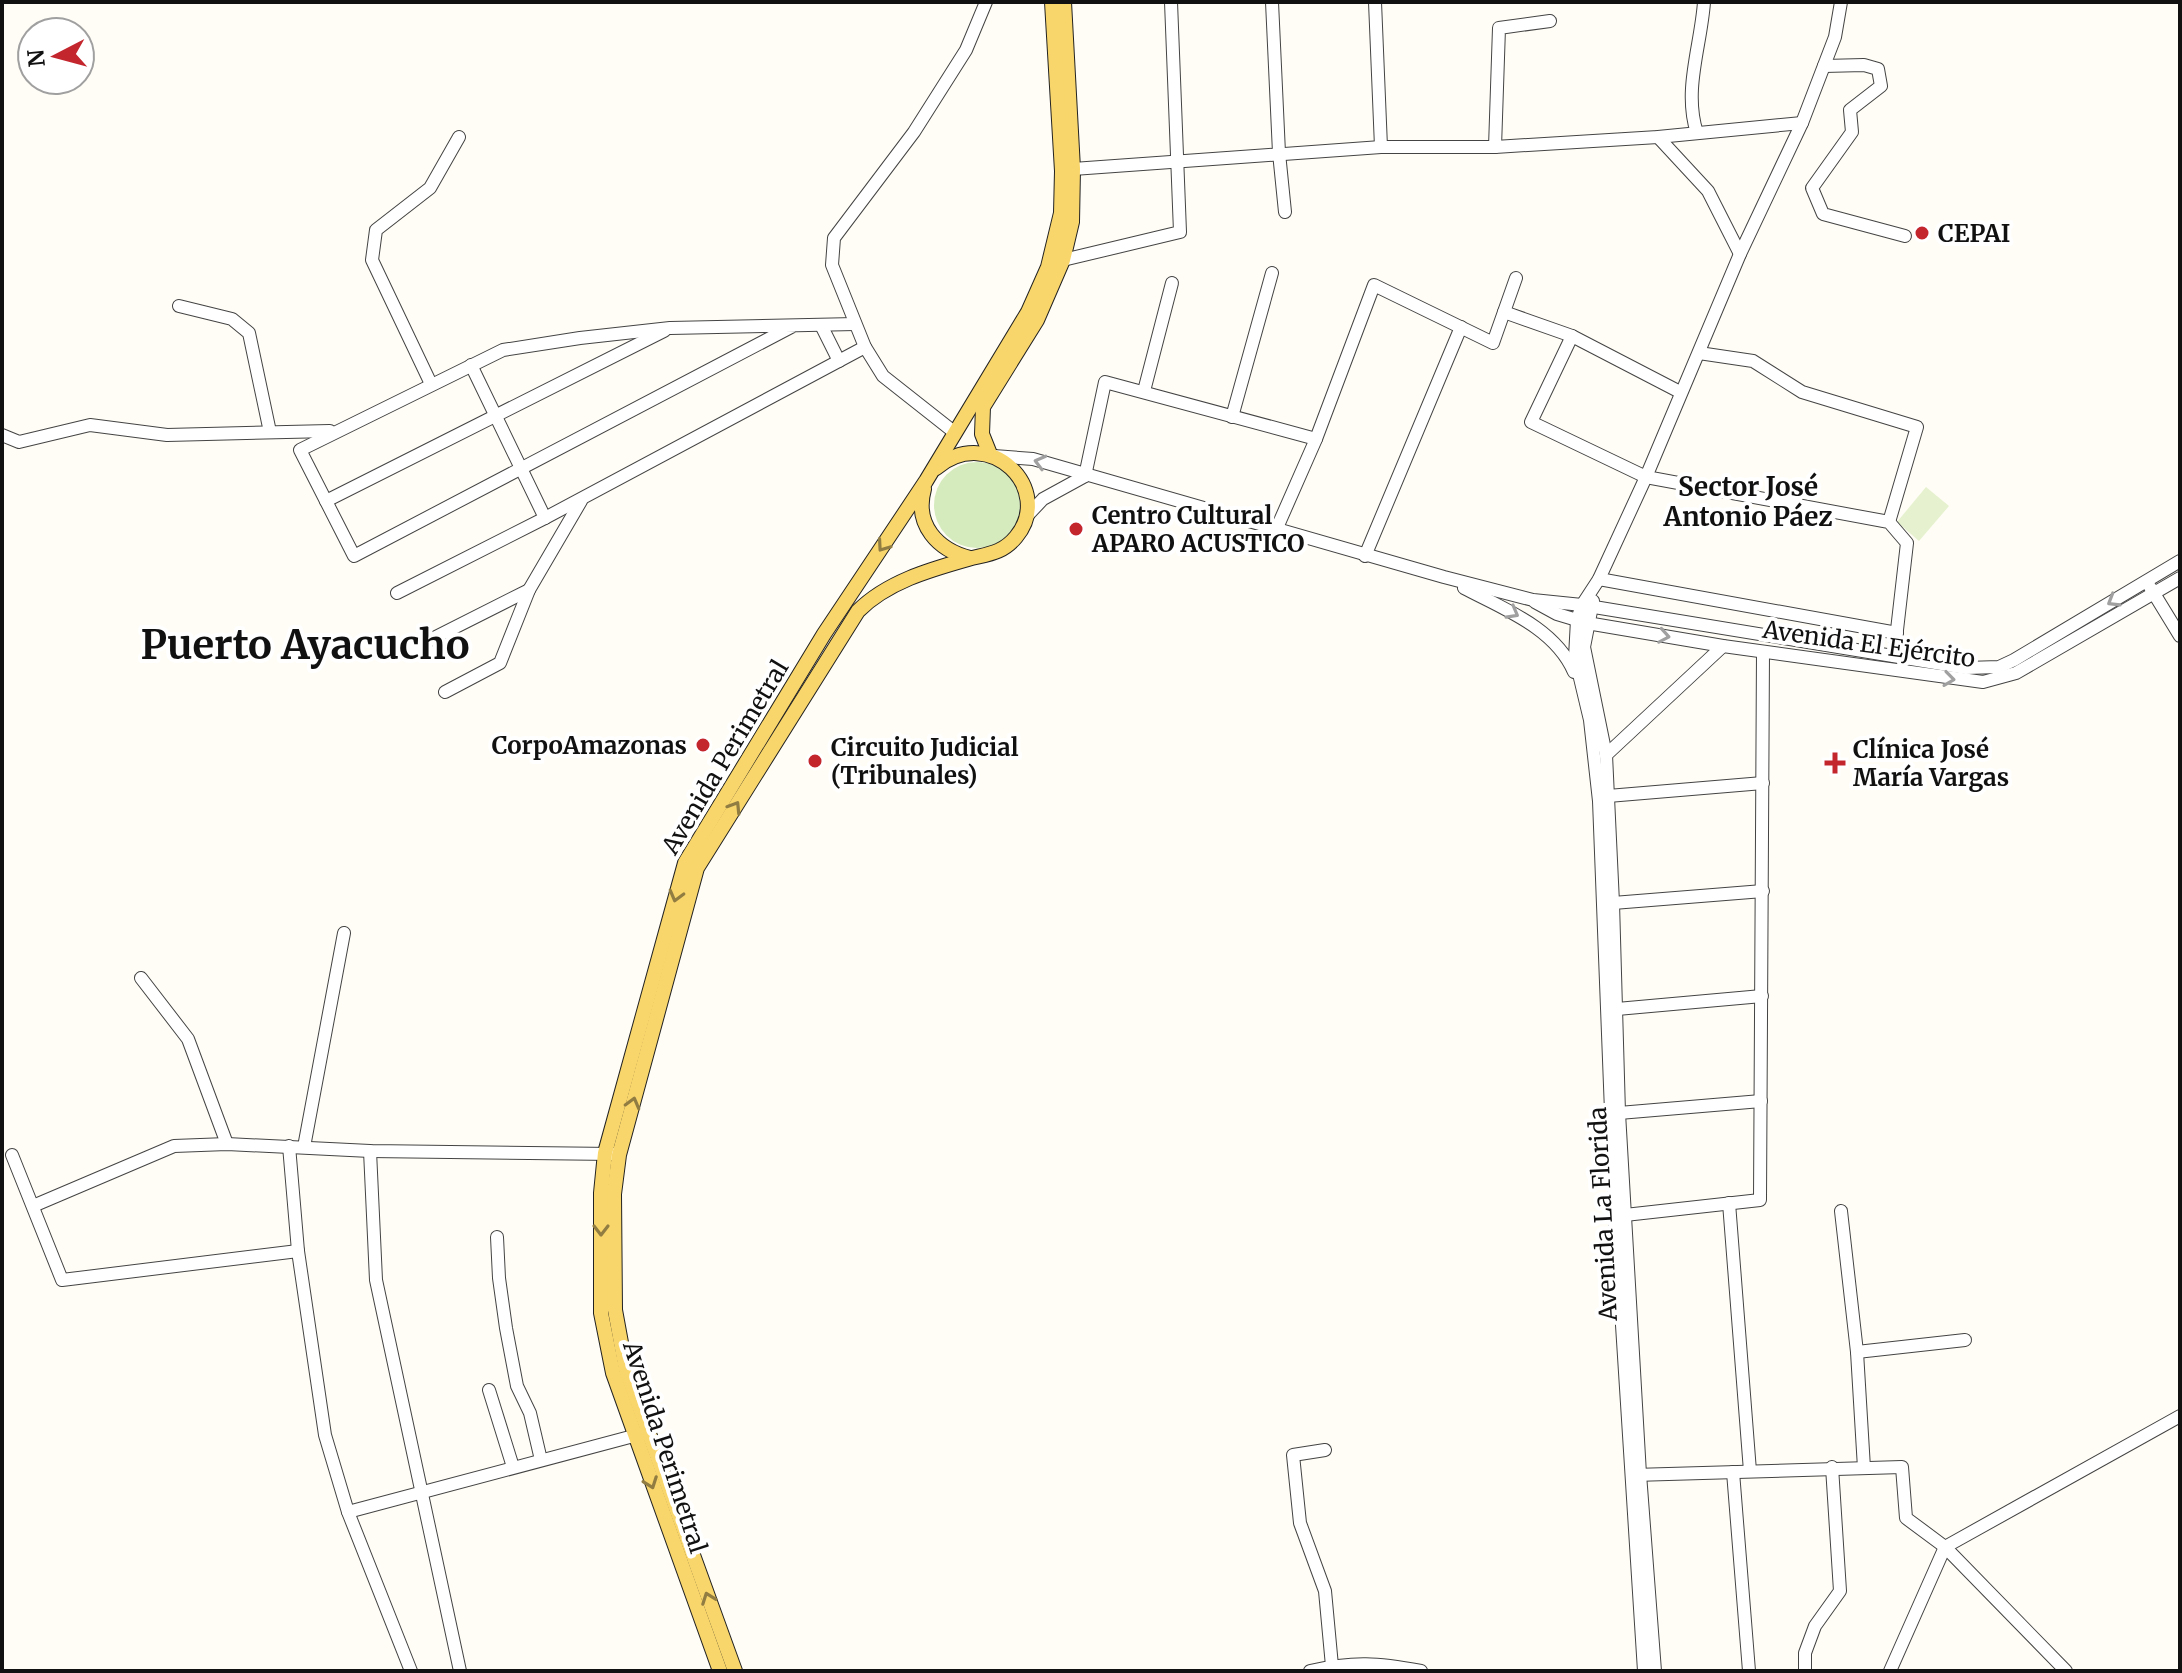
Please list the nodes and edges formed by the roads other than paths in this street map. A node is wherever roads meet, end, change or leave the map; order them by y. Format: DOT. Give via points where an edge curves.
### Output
graph roads {
  1 [pos="986,2"];
  2 [pos="1052,2"];
  3 [pos="1064,2"];
  4 [pos="1171,2"];
  5 [pos="1272,2"];
  6 [pos="1375,2"];
  7 [pos="1704,2"];
  8 [pos="1841,2"];
  9 [pos="1550,21"];
  10 [pos="1824,66"];
  11 [pos="1802,123"];
  12 [pos="1697,133"];
  13 [pos="459,137"];
  14 [pos="1658,137"];
  15 [pos="1381,147"];
  16 [pos="1495,147"];
  17 [pos="1279,153"];
  18 [pos="1177,162"];
  19 [pos="1073,169"];
  20 [pos="1285,212"];
  21 [pos="1905,236"];
  22 [pos="1740,254"];
  23 [pos="1063,260"];
  24 [pos="1272,273"];
  25 [pos="1516,278"];
  26 [pos="1172,283"];
  27 [pos="179,306"];
  28 [pos="1504,312"];
  29 [pos="855,324"];
  30 [pos="821,325"];
  31 [pos="793,326"];
  32 [pos="1461,327"];
  33 [pos="670,328"];
  34 [pos="1572,336"];
  35 [pos="865,347"];
  36 [pos="1699,353"];
  37 [pos="839,361"];
  38 [pos="471,365"];
  39 [pos="431,384"];
  40 [pos="1144,391"];
  41 [pos="1680,392"];
  42 [pos="496,416"];
  43 [pos="1232,417"];
  44 [pos="336,431"];
  45 [pos="270,432"];
  46 [pos="954,432"];
  47 [pos="2,435"];
  48 [pos="1316,439"];
  49 [pos="992,455"];
  50 [pos="521,469"];
  51 [pos="1085,476"];
  52 [pos="1646,477"];
  53 [pos="926,481"];
  54 [pos="582,498"];
  55 [pos="326,501"];
  56 [pos="1026,517"];
  57 [pos="545,518"];
  58 [pos="1889,522"];
  59 [pos="1276,530"];
  60 [pos="1365,556"];
  61 [pos="970,558"];
  62 [pos="2180,561"];
  63 [pos="1444,577"];
  64 [pos="2180,578"];
  65 [pos="1599,579"];
  66 [pos="2146,581"];
  67 [pos="529,590"];
  68 [pos="397,593"];
  69 [pos="2154,593"];
  70 [pos="1533,600"];
  71 [pos="1587,605"];
  72 [pos="1582,621"];
  73 [pos="1897,633"];
  74 [pos="2180,636"];
  75 [pos="1723,646"];
  76 [pos="408,651"];
  77 [pos="1763,652"];
  78 [pos="1894,656"];
  79 [pos="1580,686"];
  80 [pos="445,692"];
  81 [pos="1606,755"];
  82 [pos="1763,783"];
  83 [pos="1608,796"];
  84 [pos="1763,891"];
  85 [pos="1613,903"];
  86 [pos="344,933"];
  87 [pos="141,978"];
  88 [pos="1762,996"];
  89 [pos="1617,1009"];
  90 [pos="1761,1101"];
  91 [pos="1619,1113"];
  92 [pos="227,1144"];
  93 [pos="289,1146"];
  94 [pos="304,1147"];
  95 [pos="370,1151"];
  96 [pos="612,1154"];
  97 [pos="12,1155"];
  98 [pos="1729,1203"];
  99 [pos="33,1206"];
  100 [pos="1841,1211"];
  101 [pos="1625,1215"];
  102 [pos="497,1237"];
  103 [pos="298,1251"];
  104 [pos="1965,1340"];
  105 [pos="1857,1352"];
  106 [pos="489,1390"];
  107 [pos="2180,1416"];
  108 [pos="641,1434"];
  109 [pos="1325,1450"];
  110 [pos="541,1460"];
  111 [pos="513,1467"];
  112 [pos="1832,1467"];
  113 [pos="1864,1468"];
  114 [pos="1750,1471"];
  115 [pos="1733,1472"];
  116 [pos="1635,1475"];
  117 [pos="422,1491"];
  118 [pos="348,1512"];
  119 [pos="1945,1547"];
  120 [pos="1332,1666"];
  121 [pos="411,1671"];
  122 [pos="460,1671"];
  123 [pos="720,1671"];
  124 [pos="735,1671"];
  125 [pos="1310,1671"];
  126 [pos="1421,1671"];
  127 [pos="1644,1671"];
  128 [pos="1655,1671"];
  129 [pos="1749,1671"];
  130 [pos="1805,1671"];
  131 [pos="1890,1671"];
  132 [pos="2066,1671"];
  1 -- 29 [label="street" via="966,50 914,132 834,238 832,265"];
  2 -- 46 [label="main road, Avenida Perimetral" via="1061,213 1048,267 1028,312"];
  3 -- 19 [label="main road"];
  4 -- 18 [label="street"];
  5 -- 17 [label="street"];
  6 -- 15 [label="street"];
  7 -- 12 [label="street" via="1691,88 1690,113"];
  8 -- 10 [label="street"];
  9 -- 16 [label="street" via="1499,28"];
  10 -- 11 [label="street"];
  10 -- 21 [label="street" via="1878,69 1881,86 1850,110 1852,132 1812,194 1823,214"];
  11 -- 12 [label="street"];
  11 -- 22 [label="street"];
  12 -- 14 [label="street"];
  13 -- 39 [label="street" via="430,188 376,230 372,246 372,260"];
  14 -- 16 [label="street"];
  14 -- 22 [label="street" via="1708,191"];
  15 -- 16 [label="street"];
  15 -- 17 [label="street"];
  17 -- 18 [label="street"];
  17 -- 20 [label="street"];
  18 -- 19 [label="street"];
  18 -- 23 [label="street" via="1180,232"];
  19 -- 23 [label="main road" via="1072,222"];
  22 -- 36 [label="street"];
  23 -- 49 [label="main road" via="1037,320 983,407 982,434"];
  24 -- 43 [label="street"];
  25 -- 28 [label="street"];
  26 -- 40 [label="street"];
  27 -- 45 [label="street" via="232,319 249,333"];
  28 -- 32 [label="street" via="1493,343"];
  28 -- 34 [label="street"];
  29 -- 30 [label="street"];
  29 -- 35 [label="street"];
  30 -- 31 [label="street"];
  30 -- 37 [label="street"];
  31 -- 33 [label="street"];
  31 -- 50 [label="street"];
  32 -- 48 [label="street" via="1374,285"];
  32 -- 60 [label="street"];
  33 -- 38 [label="street" via="503,350"];
  33 -- 42 [label="street"];
  34 -- 41 [label="street"];
  34 -- 52 [label="street" via="1531,422"];
  35 -- 37 [label="street"];
  35 -- 46 [label="street" via="883,376"];
  36 -- 41 [label="street"];
  36 -- 58 [label="street" via="1753,361 1802,392 1917,427"];
  37 -- 54 [label="street"];
  38 -- 39 [label="street"];
  38 -- 42 [label="street"];
  39 -- 44 [label="street"];
  40 -- 43 [label="street"];
  40 -- 51 [label="street" via="1105,382"];
  41 -- 52 [label="street"];
  42 -- 50 [label="street"];
  42 -- 55 [label="street"];
  43 -- 48 [label="street"];
  44 -- 45 [label="street"];
  44 -- 55 [label="street" via="300,450"];
  45 -- 47 [label="street" via="167,435 90,425 19,442"];
  46 -- 53 [label="main road, Avenida Perimetral"];
  48 -- 59 [label="street"];
  51 -- 49 [label="street, Avenida El Ejército, one-way" via="1033,459"];
  49 -- 53 [label="main road" via="953,456"];
  49 -- 56 [label="main road" via="1021,480"];
  50 -- 55 [label="street" via="354,556"];
  50 -- 57 [label="street"];
  51 -- 56 [label="street" via="1043,499"];
  51 -- 59 [label="street, Avenida El Ejército"];
  52 -- 58 [label="street"];
  52 -- 65 [label="street"];
  53 -- 61 [label="main road" via="922,515 928,531 946,550"];
  53 -- 96 [label="main road, Avenida Perimetral, one-way" via="824,634 685,863"];
  54 -- 57 [label="street"];
  54 -- 67 [label="street"];
  56 -- 61 [label="main road" via="1006,548"];
  57 -- 68 [label="street"];
  58 -- 73 [label="street" via="1907,543"];
  59 -- 60 [label="street, Avenida El Ejército"];
  60 -- 63 [label="street, Avenida El Ejército"];
  96 -- 61 [label="main road, Avenida Perimetral, one-way" via="697,868 858,611 885,588"];
  62 -- 66 [label="street, Avenida El Ejército"];
  63 -- 70 [label="street, Avenida El Ejército"];
  63 -- 79 [label="street, one-way" via="1535,627 1564,655"];
  64 -- 69 [label="street, Avenida El Ejército"];
  65 -- 71 [label="street"];
  65 -- 73 [label="street"];
  66 -- 69 [label="street"];
  66 -- 78 [label="street, Avenida El Ejército, one-way" via="1999,667 1966,668"];
  67 -- 76 [label="street"];
  67 -- 80 [label="street" via="500,663"];
  69 -- 74 [label="street"];
  77 -- 69 [label="street, Avenida El Ejército, one-way" via="1983,682 2016,673"];
  70 -- 71 [label="street, Avenida El Ejército"];
  70 -- 72 [label="street, Avenida El Ejército"];
  71 -- 72 [label="street"];
  71 -- 78 [label="street, Avenida El Ejército"];
  72 -- 75 [label="street, Avenida El Ejército, one-way"];
  72 -- 79 [label="street" via="1575,657"];
  72 -- 81 [label="street, Avenida La Florida" via="1585,662"];
  73 -- 78 [label="street"];
  75 -- 77 [label="street, Avenida El Ejército"];
  75 -- 81 [label="street"];
  77 -- 82 [label="street"];
  79 -- 116 [label="street" via="1590,720 1599,801 1610,1113"];
  81 -- 83 [label="street, Avenida La Florida"];
  82 -- 83 [label="street"];
  82 -- 84 [label="street"];
  83 -- 85 [label="street, Avenida La Florida"];
  84 -- 85 [label="street"];
  84 -- 88 [label="street"];
  85 -- 89 [label="street, Avenida La Florida"];
  86 -- 94 [label="street"];
  87 -- 92 [label="street" via="188,1039"];
  88 -- 89 [label="street"];
  88 -- 90 [label="street"];
  89 -- 91 [label="street, Avenida La Florida"];
  90 -- 91 [label="street"];
  90 -- 98 [label="street" via="1760,1200"];
  91 -- 101 [label="street, Avenida La Florida"];
  92 -- 93 [label="street"];
  92 -- 99 [label="street" via="174,1146"];
  93 -- 94 [label="street"];
  93 -- 103 [label="street"];
  94 -- 95 [label="street"];
  95 -- 96 [label="street"];
  95 -- 117 [label="street" via="376,1280"];
  96 -- 108 [label="main road, Avenida Perimetral" via="601,1193 601,1313 613,1373"];
  97 -- 99 [label="street"];
  98 -- 101 [label="street"];
  98 -- 114 [label="street"];
  99 -- 103 [label="street" via="62,1280"];
  100 -- 105 [label="street"];
  101 -- 116 [label="street, Avenida La Florida"];
  102 -- 110 [label="street" via="511,1357"];
  103 -- 118 [label="street" via="325,1435"];
  104 -- 105 [label="street"];
  105 -- 113 [label="street"];
  106 -- 111 [label="street"];
  107 -- 119 [label="street"];
  108 -- 110 [label="street"];
  108 -- 123 [label="main road, Avenida Perimetral, one-way"];
  124 -- 108 [label="main road, Avenida Perimetral, one-way"];
  109 -- 120 [label="street" via="1293,1455 1300,1523 1325,1591"];
  110 -- 111 [label="street"];
  111 -- 117 [label="street"];
  112 -- 113 [label="street"];
  112 -- 114 [label="street"];
  112 -- 130 [label="street" via="1840,1591 1815,1626"];
  113 -- 119 [label="street" via="1902,1467 1906,1518"];
  114 -- 115 [label="street"];
  115 -- 116 [label="street"];
  115 -- 129 [label="street"];
  116 -- 127 [label="street"];
  116 -- 128 [label="street, Avenida La Florida"];
  117 -- 118 [label="street"];
  117 -- 122 [label="street"];
  118 -- 121 [label="street"];
  119 -- 131 [label="street"];
  119 -- 132 [label="street"];
  120 -- 125 [label="street"];
  120 -- 126 [label="street" via="1375,1662"];
}
